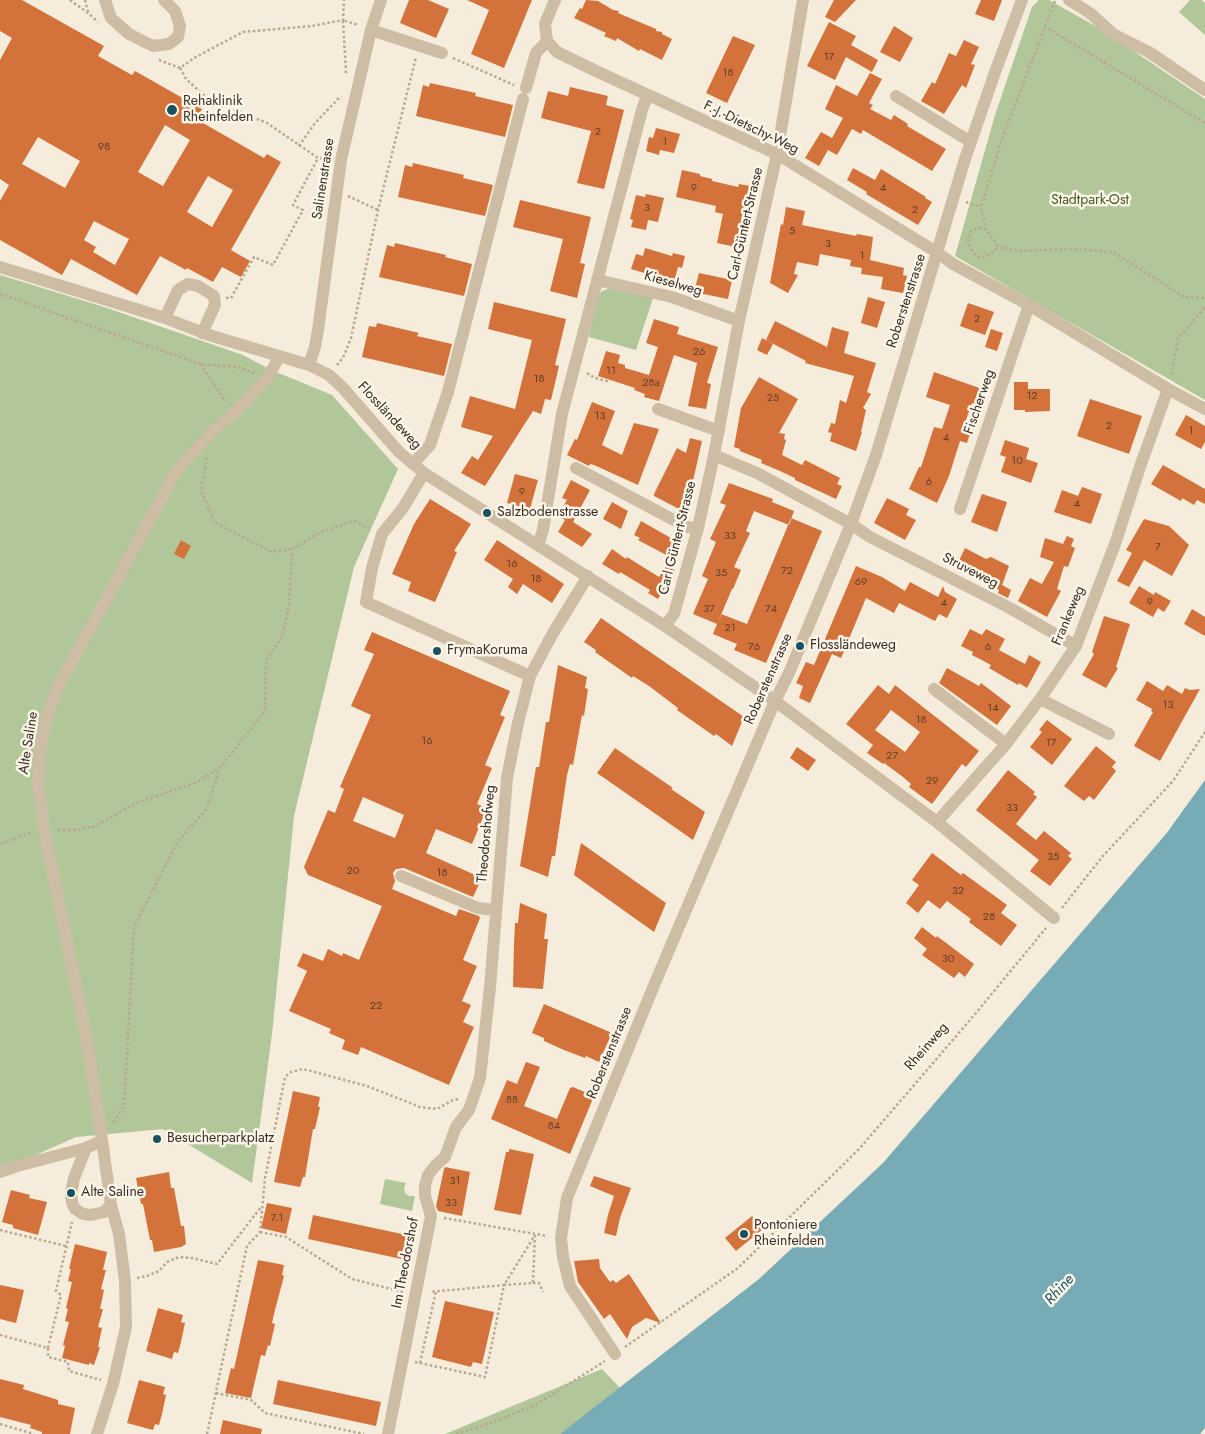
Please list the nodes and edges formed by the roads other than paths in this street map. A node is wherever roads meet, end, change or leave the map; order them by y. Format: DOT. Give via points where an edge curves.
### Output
graph roads {
  1 [pos="104,0"];
  2 [pos="164,0"];
  3 [pos="381,0"];
  4 [pos="555,0"];
  5 [pos="803,0"];
  6 [pos="1022,0"];
  7 [pos="1075,2"];
  8 [pos="371,30"];
  9 [pos="547,41"];
  10 [pos="442,53"];
  11 [pos="1205,90"];
  12 [pos="647,96"];
  13 [pos="896,96"];
  14 [pos="970,142"];
  15 [pos="777,154"];
  16 [pos="938,253"];
  17 [pos="0,267"];
  18 [pos="597,280"];
  19 [pos="1029,305"];
  20 [pos="164,318"];
  21 [pos="739,321"];
  22 [pos="202,333"];
  23 [pos="279,358"];
  24 [pos="309,366"];
  25 [pos="1168,389"];
  26 [pos="658,409"];
  27 [pos="1205,409"];
  28 [pos="719,431"];
  29 [pos="714,455"];
  30 [pos="414,464"];
  31 [pos="576,468"];
  32 [pos="424,473"];
  33 [pos="960,509"];
  34 [pos="851,524"];
  35 [pos="698,528"];
  36 [pos="538,545"];
  37 [pos="588,576"];
  38 [pos="664,626"];
  39 [pos="1076,646"];
  40 [pos="530,676"];
  41 [pos="934,689"];
  42 [pos="1040,698"];
  43 [pos="775,701"];
  44 [pos="1109,734"];
  45 [pos="1006,744"];
  46 [pos="937,822"];
  47 [pos="401,876"];
  48 [pos="496,910"];
  49 [pos="1054,918"];
  50 [pos="471,1104"];
  51 [pos="101,1141"];
  52 [pos="86,1148"];
  53 [pos="0,1172"];
  54 [pos="111,1205"];
  55 [pos="615,1354"];
  56 [pos="98,1434"];
  57 [pos="388,1434"];
  1 -- 2 [label="street" via="111,18 129,34 153,46 169,44 178,38 180,26 175,11"];
  3 -- 8 [label="street, Salinenstrasse"];
  4 -- 9 [label="street" via="545,24"];
  5 -- 15 [label="street, Carl-Güntert-Strasse"];
  6 -- 14 [label="street, Roberstenstrasse"];
  7 -- 11 [label="street" via="1114,34 1149,52"];
  8 -- 10 [label="street"];
  8 -- 24 [label="street, Salinenstrasse" via="341,160 318,330"];
  9 -- 12 [label="street, F.-J.-Dietschy-Weg" via="557,52"];
  9 -- 30 [label="street" via="536,53 448,392 430,445"];
  12 -- 15 [label="street, F.-J.-Dietschy-Weg"];
  12 -- 18 [label="street"];
  13 -- 14 [label="street"];
  14 -- 16 [label="street, Roberstenstrasse"];
  15 -- 16 [label="street, F.-J.-Dietschy-Weg"];
  15 -- 21 [label="street, Carl-Güntert-Strasse"];
  16 -- 19 [label="street"];
  16 -- 34 [label="street, Roberstenstrasse" via="876,455"];
  17 -- 20 [label="street, Flossländeweg"];
  18 -- 21 [label="street, Kieselweg" via="672,297"];
  18 -- 36 [label="street" via="562,414"];
  19 -- 25 [label="street"];
  19 -- 33 [label="street, Fischerweg"];
  20 -- 22 [label="street, Flossländeweg"];
  20 -- 22 [label="street" via="178,290 188,284 198,286 214,296 215,301"];
  21 -- 28 [label="street, Carl-Güntert-Strasse"];
  22 -- 23 [label="street, Flossländeweg"];
  23 -- 24 [label="street, Flossländeweg"];
  23 -- 51 [label="street, Alte Saline" via="267,379 177,470 58,687 46,720 38,782 44,830 85,1030"];
  24 -- 30 [label="street, Flossländeweg" via="329,375 343,388 399,452"];
  25 -- 27 [label="street"];
  25 -- 39 [label="street, Frankeweg"];
  26 -- 28 [label="street"];
  28 -- 29 [label="street, Carl-Güntert-Strasse"];
  29 -- 34 [label="street, Struveweg" via="757,472"];
  29 -- 35 [label="street, Carl Güntert-Strasse"];
  30 -- 32 [label="street, Flossländeweg"];
  31 -- 35 [label="street" via="687,527"];
  32 -- 36 [label="street, Flossländeweg"];
  32 -- 40 [label="street" via="403,508 382,534 366,602"];
  34 -- 39 [label="street, Struveweg"];
  34 -- 43 [label="street, Roberstenstrasse"];
  35 -- 38 [label="street, Carl Güntert-Strasse" via="674,614"];
  36 -- 37 [label="street, Flossländeweg"];
  37 -- 38 [label="street, Flossländeweg"];
  37 -- 40 [label="street, Theodorshofweg" via="552,633"];
  38 -- 43 [label="street, Flossländeweg"];
  39 -- 42 [label="street, Frankeweg"];
  40 -- 48 [label="street, Theodorshofweg" via="507,778"];
  41 -- 45 [label="street"];
  42 -- 44 [label="street"];
  42 -- 45 [label="street, Frankeweg"];
  43 -- 46 [label="street, Flossländeweg"];
  43 -- 55 [label="street, Roberstenstrasse" via="567,1198 561,1238 570,1286"];
  45 -- 46 [label="street, Frankeweg"];
  46 -- 49 [label="street, Flossländeweg"];
  47 -- 48 [label="street" via="478,908"];
  48 -- 50 [label="street, Theodorshofweg" via="480,1078"];
  50 -- 57 [label="street, Im Theodorshof" via="456,1127 445,1157 428,1176 425,1186 431,1216"];
  51 -- 52 [label="street"];
  51 -- 54 [label="street, Alte Saline"];
  52 -- 53 [label="street"];
  52 -- 54 [label="street" via="71,1188 75,1209 91,1215 104,1212"];
  54 -- 56 [label="street, Alte Saline" via="119,1234 125,1281 126,1328"];
}
